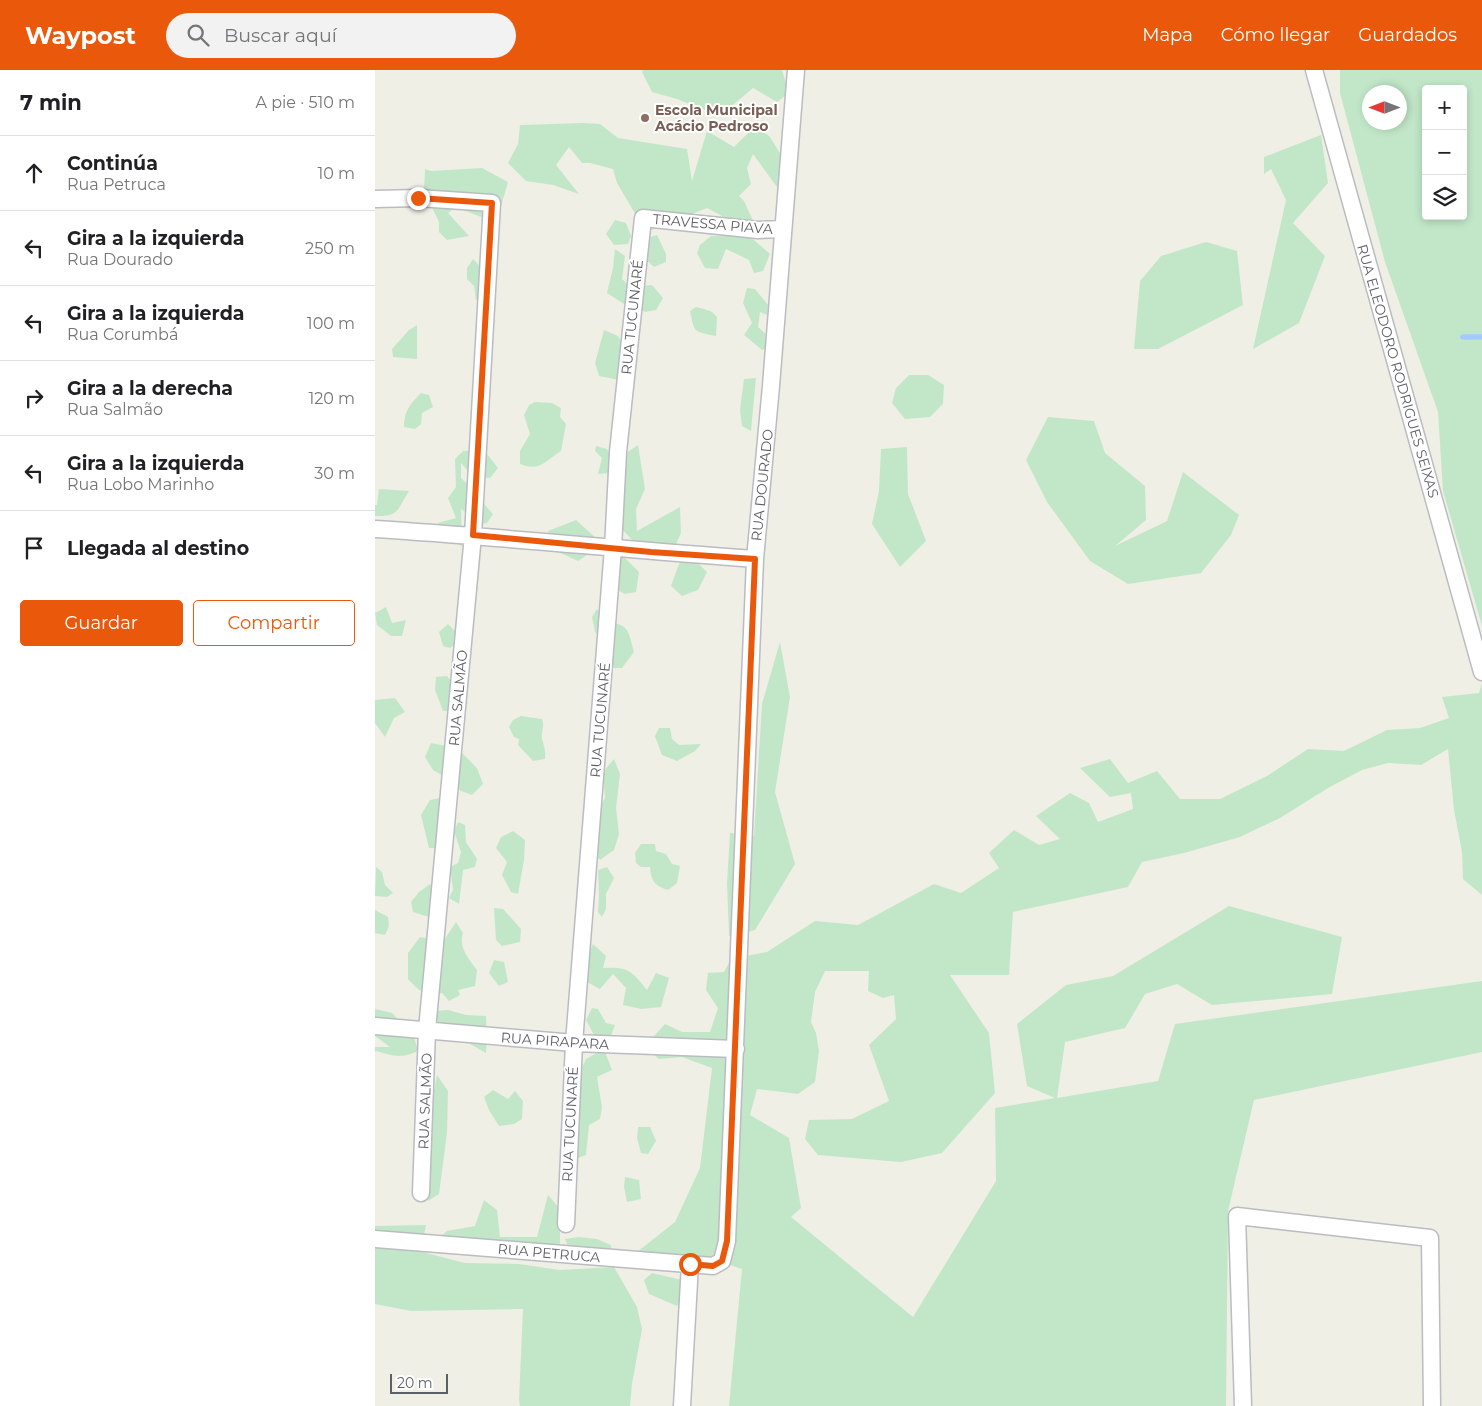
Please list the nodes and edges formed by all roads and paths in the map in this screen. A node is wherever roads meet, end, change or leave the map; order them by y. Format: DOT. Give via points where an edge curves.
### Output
graph roads {
  1 [pos="796,70"];
  2 [pos="1314,70"];
  3 [pos="375,199"];
  4 [pos="643,218"];
  5 [pos="783,230"];
  6 [pos="375,529"];
  7 [pos="473,535"];
  8 [pos="613,548"];
  9 [pos="755,559"];
  10 [pos="1482,672"];
  11 [pos="375,1026"];
  12 [pos="427,1030"];
  13 [pos="574,1043"];
  14 [pos="735,1049"];
  15 [pos="421,1193"];
  16 [pos="566,1224"];
  17 [pos="375,1239"];
  18 [pos="722,1261"];
  19 [pos="690,1264"];
  20 [pos="682,1406"];
  21 [pos="1243,1406"];
  22 [pos="1432,1406"];
  1 -- 5 [label="street, RUA DOURADO"];
  2 -- 10 [label="street, RUA ELEODORO RODRIGUES SEIXAS"];
  3 -- 7 [label="street, RUA SALMÃO" via="492,203"];
  4 -- 5 [label="street, TRAVESSA PIAVA"];
  4 -- 8 [label="street, RUA TUCUNARÉ" via="618,452"];
  5 -- 9 [label="street, RUA DOURADO"];
  6 -- 7 [label="street"];
  7 -- 8 [label="street"];
  7 -- 12 [label="street, RUA SALMÃO"];
  8 -- 9 [label="street"];
  8 -- 13 [label="street, RUA TUCUNARÉ"];
  9 -- 14 [label="street, RUA DOURADO"];
  11 -- 12 [label="street, RUA PIRAPARA"];
  12 -- 13 [label="street, RUA PIRAPARA"];
  12 -- 15 [label="street, RUA SALMÃO"];
  13 -- 14 [label="street, RUA PIRAPARA"];
  13 -- 16 [label="street, RUA TUCUNARÉ"];
  14 -- 18 [label="street, RUA DOURADO" via="727,1241"];
  17 -- 19 [label="street, RUA PETRUCA"];
  18 -- 19 [label="street, RUA PETRUCA" via="713,1266"];
  19 -- 20 [label="street"];
  21 -- 22 [label="street" via="1237,1216 1430,1238"];
}
